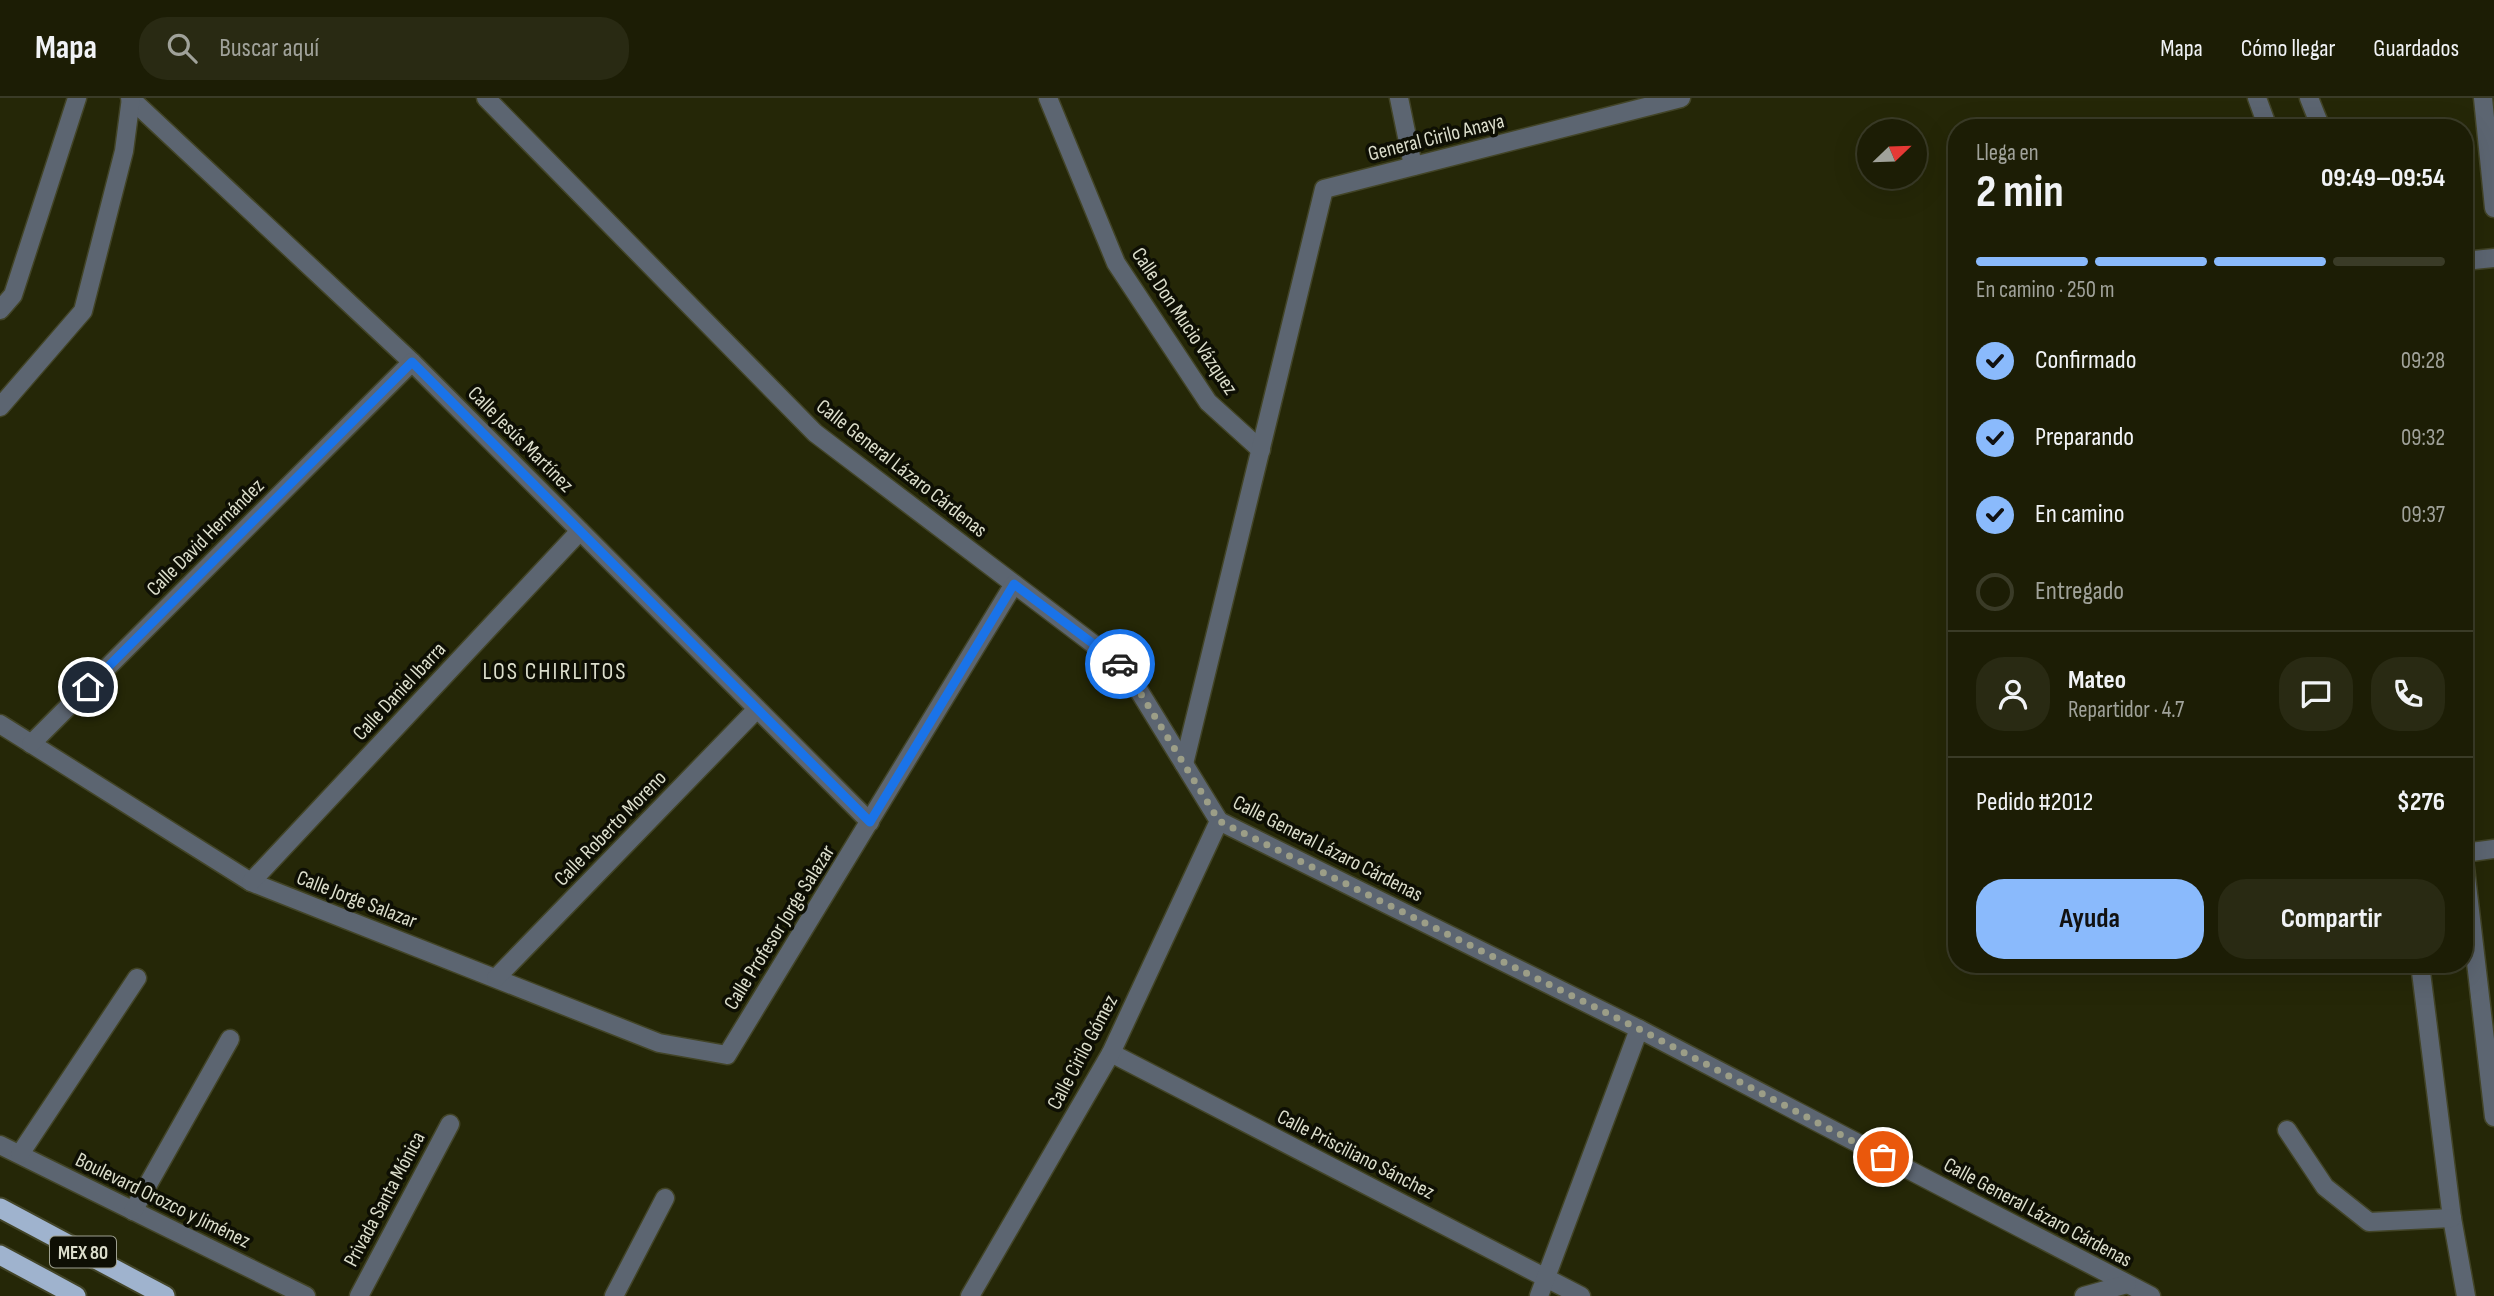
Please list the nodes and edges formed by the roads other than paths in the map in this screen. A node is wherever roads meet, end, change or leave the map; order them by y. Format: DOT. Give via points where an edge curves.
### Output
graph roads {
  1 [pos="77,98"];
  2 [pos="486,98"];
  3 [pos="1048,98"];
  4 [pos="1399,98"];
  5 [pos="1681,98"];
  6 [pos="2257,98"];
  7 [pos="2309,98"];
  8 [pos="2483,98"];
  9 [pos="131,99"];
  10 [pos="2265,119"];
  11 [pos="2317,119"];
  12 [pos="1413,166"];
  13 [pos="2494,208"];
  14 [pos="2494,258"];
  15 [pos="2473,260"];
  16 [pos="0,310"];
  17 [pos="412,362"];
  18 [pos="0,407"];
  19 [pos="1261,450"];
  20 [pos="580,531"];
  21 [pos="1014,584"];
  22 [pos="757,709"];
  23 [pos="0,724"];
  24 [pos="31,744"];
  25 [pos="1184,764"];
  26 [pos="1219,821"];
  27 [pos="870,822"];
  28 [pos="2494,849"];
  29 [pos="2473,852"];
  30 [pos="251,882"];
  31 [pos="2473,936"];
  32 [pos="2421,973"];
  33 [pos="137,978"];
  34 [pos="496,978"];
  35 [pos="1639,1029"];
  36 [pos="230,1039"];
  37 [pos="1111,1053"];
  38 [pos="727,1055"];
  39 [pos="2494,1117"];
  40 [pos="450,1124"];
  41 [pos="2287,1130"];
  42 [pos="0,1145"];
  43 [pos="20,1154"];
  44 [pos="666,1198"];
  45 [pos="0,1208"];
  46 [pos="133,1211"];
  47 [pos="2452,1218"];
  48 [pos="0,1255"];
  49 [pos="1545,1278"];
  50 [pos="2127,1284"];
  51 [pos="76,1296"];
  52 [pos="165,1296"];
  53 [pos="306,1296"];
  54 [pos="359,1296"];
  55 [pos="614,1296"];
  56 [pos="970,1296"];
  57 [pos="1539,1296"];
  58 [pos="1581,1296"];
  59 [pos="2084,1296"];
  60 [pos="2151,1296"];
  61 [pos="2466,1296"];
  1 -- 16 [label="street" via="13,295"];
  2 -- 21 [label="street, Calle General Lázaro Cárdenas" via="815,433"];
  3 -- 19 [label="street, Calle Don Mucio Vázquez" via="1116,263 1208,402"];
  4 -- 12 [label="street"];
  5 -- 12 [label="street, General Cirilo Anaya"];
  6 -- 10 [label="street"];
  7 -- 11 [label="street"];
  8 -- 13 [label="street"];
  9 -- 17 [label="street, Calle Jesús Martínez"];
  9 -- 18 [label="street" via="124,151 83,311"];
  12 -- 19 [label="street, General Cirilo Anaya" via="1324,189"];
  14 -- 15 [label="street"];
  17 -- 20 [label="street, Calle Jesús Martínez"];
  17 -- 24 [label="street, Calle David Hernández"];
  19 -- 25 [label="street"];
  20 -- 22 [label="street, Calle Jesús Martínez"];
  20 -- 30 [label="street, Calle Daniel Ibarra"];
  21 -- 25 [label="street, Calle General Lázaro Cárdenas" via="1125,668"];
  21 -- 27 [label="street, Calle Profesor Jorge Salazar"];
  22 -- 27 [label="street, Calle Jesús Martínez"];
  22 -- 34 [label="street, Calle Roberto Moreno"];
  23 -- 24 [label="street, Calle Jorge Salazar"];
  24 -- 30 [label="street, Calle Jorge Salazar"];
  25 -- 26 [label="street, Calle General Lázaro Cárdenas"];
  26 -- 35 [label="street, Calle General Lázaro Cárdenas"];
  26 -- 37 [label="street, Calle Cirilo Gómez"];
  27 -- 38 [label="street, Calle Profesor Jorge Salazar"];
  28 -- 29 [label="street"];
  30 -- 34 [label="street, Calle Jorge Salazar"];
  31 -- 39 [label="street"];
  32 -- 47 [label="street"];
  33 -- 43 [label="street"];
  34 -- 38 [label="street, Calle Jorge Salazar" via="659,1043"];
  35 -- 49 [label="street"];
  35 -- 50 [label="street, Calle General Lázaro Cárdenas"];
  36 -- 46 [label="street"];
  37 -- 49 [label="street, Calle Prisciliano Sánchez"];
  37 -- 56 [label="street, Calle Cirilo Gómez"];
  40 -- 54 [label="street, Privada Santa Mónica"];
  41 -- 47 [label="street" via="2325,1187 2369,1222"];
  42 -- 43 [label="street, Boulevard Orozco y Jiménez / MEX 80"];
  43 -- 46 [label="street, Boulevard Orozco y Jiménez / MEX 80"];
  44 -- 55 [label="street"];
  45 -- 52 [label="highway, MEX 80"];
  46 -- 53 [label="street, Boulevard Orozco y Jiménez / MEX 80"];
  47 -- 61 [label="street"];
  48 -- 51 [label="highway, MEX 80"];
  49 -- 57 [label="street"];
  49 -- 58 [label="street, Calle Prisciliano Sánchez"];
  50 -- 59 [label="street"];
  50 -- 60 [label="street, Calle General Lázaro Cárdenas"];
}
